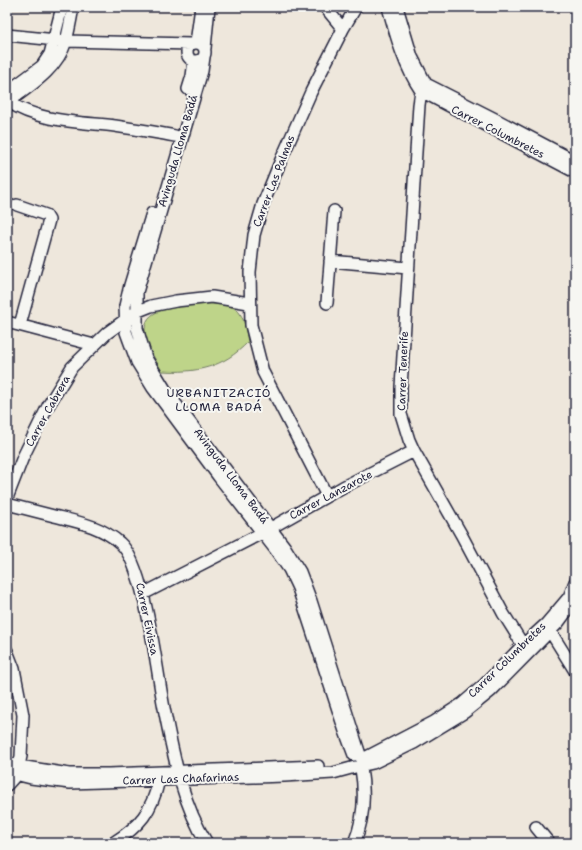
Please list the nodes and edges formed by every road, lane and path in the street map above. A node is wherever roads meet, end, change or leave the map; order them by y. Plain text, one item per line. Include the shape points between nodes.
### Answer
1 (62, 7) edge
2 (73, 7) edge
3 (201, 7) edge
4 (209, 7) edge
5 (324, 7) edge
6 (356, 7) edge
7 (388, 7) edge
8 (397, 7) edge
9 (343, 29) junction
10 (7, 35) edge
11 (53, 40) junction
12 (66, 41) junction
13 (196, 51) junction
14 (424, 88) junction
15 (8, 99) edge
16 (176, 136) junction
17 (575, 162) edge
18 (575, 172) edge
19 (17, 205) dead end
20 (334, 211) dead end
21 (330, 261) junction
22 (408, 268) junction
23 (249, 303) junction
24 (327, 303) dead end
25 (136, 312) junction
26 (125, 321) junction
27 (7, 322) edge
28 (20, 326) junction
29 (94, 345) junction
30 (414, 451) junction
31 (326, 496) junction
32 (7, 498) edge
33 (7, 504) edge
34 (266, 530) junction
35 (575, 582) edge
36 (143, 594) junction
37 (575, 600) edge
38 (548, 627) junction
39 (523, 645) junction
40 (7, 651) edge
41 (523, 658) junction
42 (575, 671) edge
43 (7, 763) edge
44 (359, 763) junction
45 (14, 771) edge
46 (179, 775) junction
47 (159, 780) junction
48 (7, 785) edge
49 (536, 828) dead end
50 (113, 843) edge
51 (207, 843) edge
52 (354, 843) edge
53 (549, 843) edge

1 - 11 street
2 - 12 street
3 - 13 street, Avinguda Lloma Badá
4 - 13 street, Avinguda Lloma Badá
5 - 9 street
6 - 9 street, Carrer Las Palmas
7 - 14 street via 412,78
8 - 14 street
9 - 23 street, Carrer Las Palmas via 295,125 263,204 254,236
10 - 11 street
11 - 12 street
11 - 15 street via 50,54 42,66
12 - 13 street via 164,44 175,42
12 - 15 street via 46,75
13 - 16 street, Avinguda Lloma Badá
13 - 25 street, Avinguda Lloma Badá via 202,71 137,292
14 - 17 street, Carrer Columbretes via 493,118
14 - 18 street, Carrer Columbretes via 434,99
14 - 22 street, Carrer Tenerife
15 - 16 street via 19,109 58,120
16 - 26 street, Avinguda Lloma Badá via 130,285 125,306
19 - 28 street via 46,214 49,220
20 - 21 street
21 - 22 street
21 - 24 street
22 - 30 street, Carrer Tenerife via 400,387 401,414
23 - 25 street, Carrer Cabrera via 212,297 176,301
23 - 31 street, Carrer Las Palmas via 251,325 263,372
25 - 26 street, Carrer Cabrera
25 - 34 street, Avinguda Lloma Badá via 137,328 146,358 166,391
26 - 29 street, Carrer Cabrera
26 - 34 street, Avinguda Lloma Badá via 126,332 138,362 153,388
27 - 28 street
28 - 29 street
29 - 32 street, Carrer Cabrera via 72,367 48,406 23,457
30 - 31 street, Carrer Lanzarote
30 - 39 street, Carrer Tenerife
31 - 34 street, Carrer Lanzarote
33 - 36 street, Carrer Eivissa via 104,530 122,544 131,558
34 - 36 street, Carrer Lanzarote
34 - 44 street, Avinguda Lloma Badá via 284,546 300,572
35 - 38 street, Carrer Columbretes
36 - 46 street, Carrer Eivissa
37 - 38 street, Carrer Columbretes via 558,622
38 - 39 street, Carrer Columbretes
38 - 41 street, Carrer Columbretes
38 - 42 street
39 - 41 street
39 - 44 street, Carrer Columbretes via 462,704
40 - 45 street via 14,670 23,714 21,756
41 - 44 street, Carrer Columbretes via 465,712 414,743 373,763
43 - 45 street, Carrer Las Chafarinas
44 - 46 street, Carrer Las Chafarinas via 333,773
44 - 52 street, Avinguda Lloma Badá via 363,784 362,810
45 - 46 street, Carrer Las Chafarinas
45 - 47 street, Carrer Las Chafarinas via 31,778 70,783
45 - 48 street
46 - 47 street, Carrer Las Chafarinas
46 - 51 street, Carrer Eivissa via 198,829
47 - 50 street via 155,796 144,818 129,833
49 - 53 street

